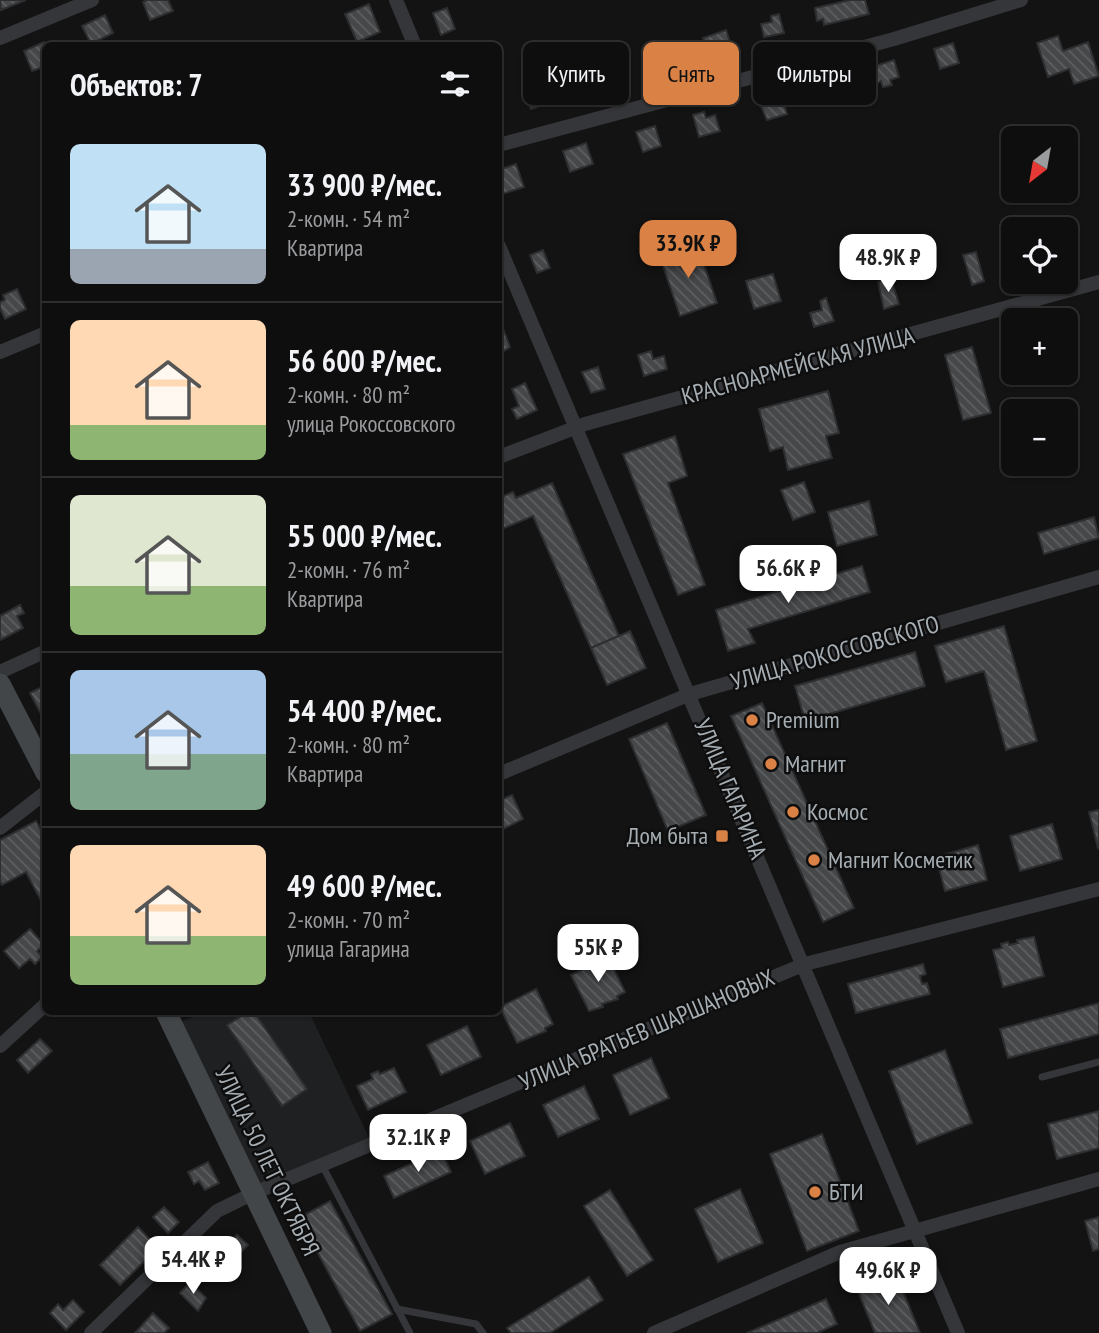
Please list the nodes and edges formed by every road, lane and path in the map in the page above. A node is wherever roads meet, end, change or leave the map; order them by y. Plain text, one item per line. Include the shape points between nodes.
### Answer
1 (92, 0) edge
2 (396, 0) edge
3 (1021, 0) edge
4 (0, 38) edge
5 (413, 42) edge
6 (502, 144) edge
7 (502, 253) edge
8 (1099, 282) edge
9 (42, 335) edge
10 (0, 352) edge
11 (574, 428) junction
12 (502, 456) edge
13 (1099, 577) edge
14 (42, 653) edge
15 (0, 672) edge
16 (0, 684) edge
17 (690, 694) junction
18 (42, 765) edge
19 (502, 773) edge
20 (42, 795) edge
21 (0, 828) edge
22 (1099, 889) edge
23 (805, 964) junction
24 (42, 1008) edge
25 (167, 1015) edge
26 (0, 1046) edge
27 (1099, 1062) edge
28 (1042, 1077) dead end
29 (322, 1165) junction
30 (1099, 1179) edge
31 (254, 1193) junction
32 (916, 1230) junction
33 (397, 1308) junction
34 (91, 1333) edge
35 (321, 1333) edge
36 (410, 1333) edge
37 (483, 1333) edge
38 (654, 1333) edge
39 (958, 1333) edge

1 - 4 street
2 - 5 street
3 - 6 street
7 - 11 street, УЛИЦА ГАГАРИНА
8 - 11 street, КРАСНОАРМЕЙСКАЯ УЛИЦА
9 - 10 street
11 - 12 street, КРАСНОАРМЕЙСКАЯ УЛИЦА
11 - 17 street, УЛИЦА ГАГАРИНА
13 - 17 street, УЛИЦА РОКОССОВСКОГО
14 - 15 street
16 - 18 street
17 - 19 street, УЛИЦА РОКОССОВСКОГО
17 - 23 street, УЛИЦА ГАГАРИНА
20 - 21 street
22 - 23 street, УЛИЦА БРАТЬЕВ ШАРШАНОВЫХ
23 - 29 street, УЛИЦА БРАТЬЕВ ШАРШАНОВЫХ
23 - 32 street, УЛИЦА ГАГАРИНА
24 - 26 street
25 - 31 street, УЛИЦА 50 ЛЕТ ОКТЯБРЯ
27 - 28 lane
29 - 31 street, УЛИЦА БРАТЬЕВ ШАРШАНОВЫХ
29 - 33 lane
30 - 32 street
31 - 34 street, УЛИЦА БРАТЬЕВ ШАРШАНОВЫХ via 217,1211
31 - 35 street, УЛИЦА 50 ЛЕТ ОКТЯБРЯ
32 - 38 street via 840,1252
32 - 39 street, УЛИЦА ГАГАРИНА
33 - 36 lane
33 - 37 lane via 476,1324

